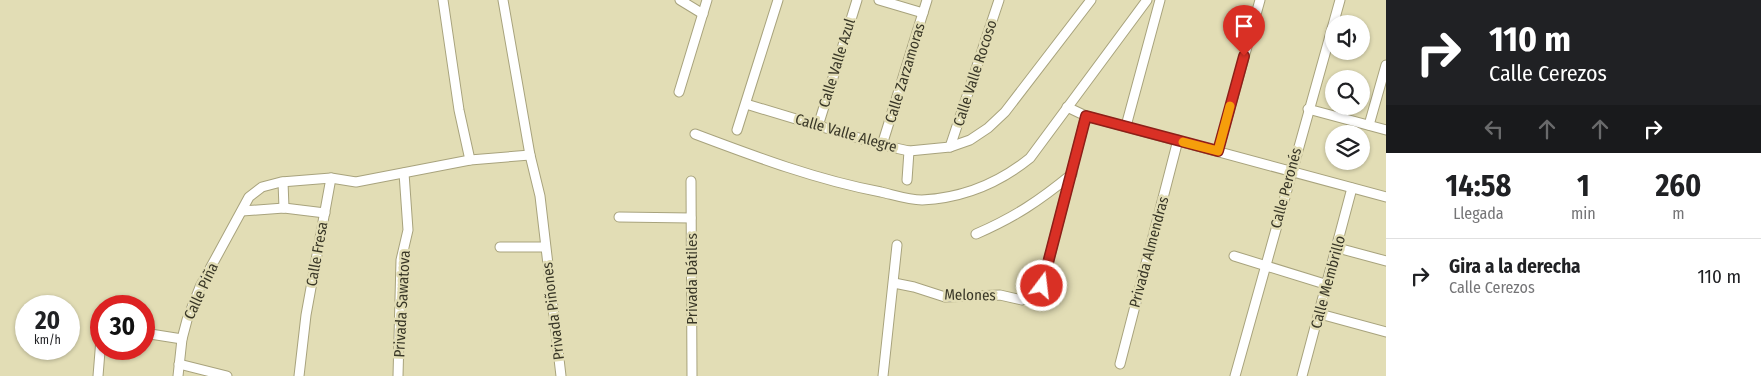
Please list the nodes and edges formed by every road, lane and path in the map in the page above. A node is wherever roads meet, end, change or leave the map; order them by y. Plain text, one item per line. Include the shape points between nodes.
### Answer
1 (443, 0) edge
2 (503, 0) edge
3 (680, 0) edge
4 (708, 0) edge
5 (778, 0) edge
6 (856, 0) edge
7 (880, 0) edge
8 (927, 0) edge
9 (999, 0) edge
10 (1091, 0) edge
11 (1147, 0) edge
12 (1160, 0) edge
13 (1260, 0) edge
14 (1340, 0) edge
15 (923, 13) junction
16 (703, 14) junction
17 (1386, 65) edge
18 (679, 92) dead end
19 (746, 104) junction
20 (1067, 107) junction
21 (1308, 109) junction
22 (1086, 116) junction
23 (1369, 125) joint
24 (1370, 125) edge
25 (818, 126) junction
26 (1126, 126) junction
27 (738, 130) dead end
28 (1386, 130) edge
29 (695, 134) dead end
30 (1178, 140) junction
31 (882, 146) junction
32 (950, 147) junction
33 (909, 151) junction
34 (1218, 151) junction
35 (530, 155) junction
36 (470, 160) junction
37 (1290, 171) junction
38 (404, 173) junction
39 (1072, 174) junction
40 (332, 178) junction
41 (906, 180) dead end
42 (691, 181) dead end
43 (283, 182) junction
44 (1352, 188) junction
45 (1386, 198) edge
46 (284, 208) junction
47 (242, 211) junction
48 (325, 213) junction
49 (619, 217) dead end
50 (691, 218) junction
51 (976, 234) dead end
52 (898, 245) dead end
53 (500, 247) dead end
54 (545, 247) junction
55 (1338, 248) junction
56 (1234, 256) dead end
57 (1386, 261) edge
58 (1265, 266) junction
59 (894, 283) junction
60 (1328, 285) junction
61 (1320, 314) junction
62 (1386, 332) edge
63 (155, 335) edge
64 (182, 339) junction
65 (99, 360) edge
66 (179, 364) junction
67 (1120, 364) dead end
68 (1303, 374) edge
69 (98, 376) edge
70 (178, 376) edge
71 (227, 376) edge
72 (299, 376) edge
73 (398, 376) edge
74 (561, 376) edge
75 (692, 376) edge
76 (884, 376) edge
77 (1235, 376) edge
78 (1313, 376) edge

1 - 36 street via 459,110
2 - 35 street, Privada Piñones
3 - 16 street
4 - 16 street
5 - 19 street
6 - 25 street, Calle Valle Azul
7 - 15 street
8 - 15 street, Calle Zarzamoras
9 - 32 street, Calle Valle Rocoso
10 - 32 street, Calle Valle Alegre via 1005,112 970,140
11 - 20 street
12 - 26 street
13 - 34 street
14 - 21 street, Calle Peronés
15 - 31 street, Calle Zarzamoras
16 - 18 street
17 - 23 street
19 - 25 street, Calle Valle Alegre
19 - 27 street
20 - 22 street
20 - 29 street via 1030,158 1006,177 966,192 920,200 841,184
21 - 23 street
21 - 37 street, Calle Peronés
22 - 26 street
22 - 39 street
24 - 28 street
25 - 31 street, Calle Valle Alegre
26 - 30 street
30 - 34 street
30 - 67 street, Privada Almendras
31 - 33 street, Calle Valle Alegre
32 - 33 street, Calle Valle Alegre
33 - 41 street
34 - 37 street
35 - 36 street, Calle Piña
35 - 54 street, Privada Piñones via 540,196
36 - 38 street, Calle Piña
37 - 44 street
37 - 58 street, Calle Peronés
38 - 40 street, Calle Piña via 356,182
38 - 73 street, Privada Sawatova via 408,230 401,260
39 - 51 street via 1037,203
39 - 59 street, Melones via 1042,286 1036,296 1022,300 1000,295 945,297
40 - 43 street, Calle Piña
40 - 48 street
42 - 50 street, Privada Dátiles
43 - 46 street
43 - 47 street, Calle Piña via 255,192
44 - 45 street
44 - 55 street, Calle Membrillo
46 - 47 street, Calle Fresa
46 - 48 street, Calle Fresa
47 - 64 street, Calle Piña via 200,287
48 - 72 street, Calle Fresa via 306,314
49 - 50 street
50 - 75 street, Privada Dátiles
52 - 59 street
53 - 54 street, Privada Piñones
54 - 74 street, Privada Piñones
55 - 57 street
55 - 60 street, Calle Membrillo
56 - 58 street
58 - 60 street
58 - 77 street, Calle Peronés
59 - 76 street
60 - 61 street, Calle Membrillo
61 - 62 street
61 - 68 street, Calle Membrillo
63 - 64 street
64 - 66 street, Calle Piña
65 - 69 street
66 - 70 street, Calle Piña
66 - 71 street
68 - 78 street

